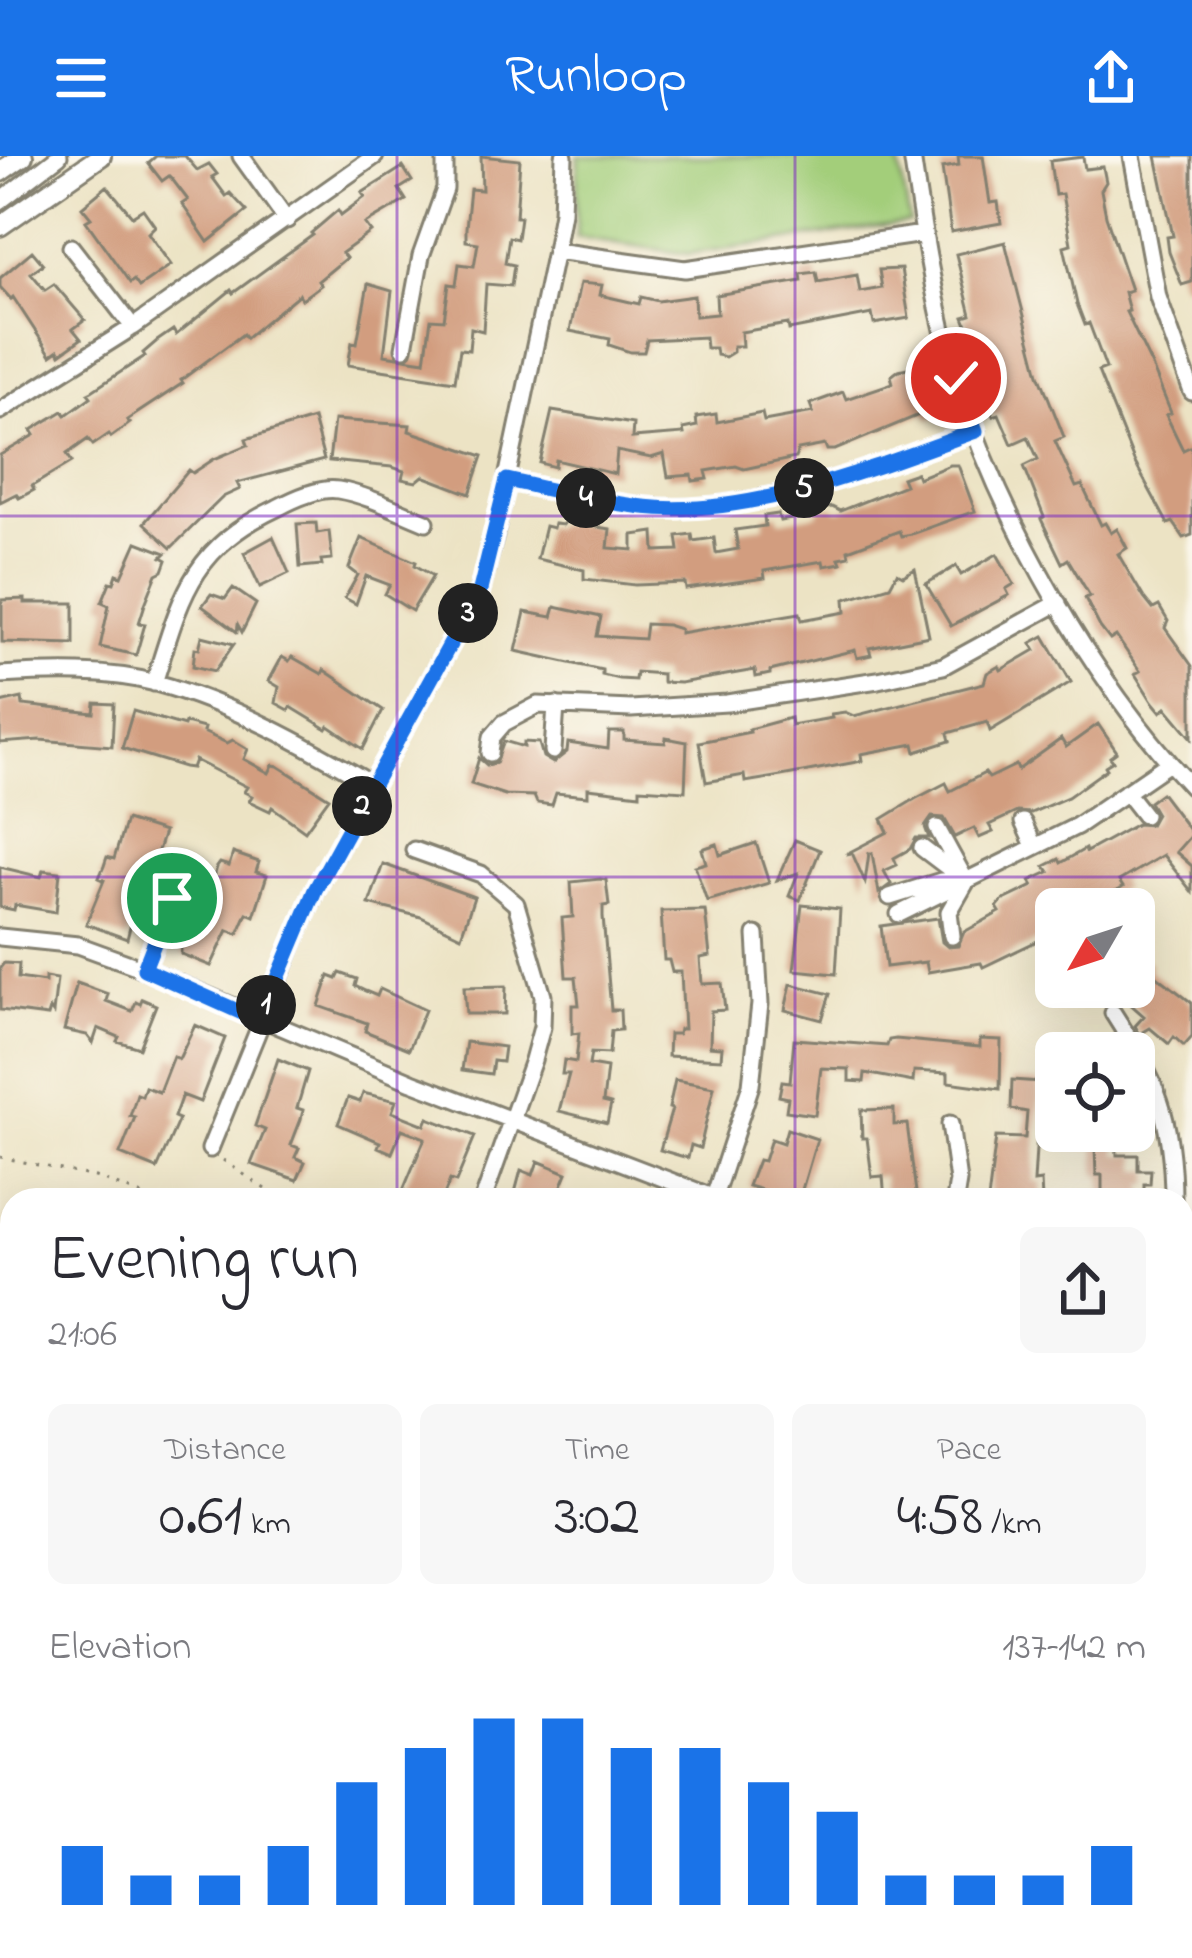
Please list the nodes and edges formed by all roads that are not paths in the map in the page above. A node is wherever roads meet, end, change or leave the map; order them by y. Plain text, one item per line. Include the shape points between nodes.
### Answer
1 (22, 156) edge
2 (59, 156) edge
3 (101, 156) edge
4 (241, 156) edge
5 (375, 156) edge
6 (445, 156) edge
7 (564, 156) edge
8 (912, 156) edge
9 (1132, 156) edge
10 (40, 161) edge
11 (0, 172) edge
12 (56, 184) junction
13 (0, 201) edge
14 (287, 220) junction
15 (0, 226) edge
16 (923, 234) junction
17 (71, 247) dead end
18 (555, 251) junction
19 (133, 327) junction
20 (404, 348) dead end
21 (1192, 392) edge
22 (0, 411) edge
23 (976, 431) junction
24 (507, 480) junction
25 (426, 522) dead end
26 (1058, 604) junction
27 (0, 675) edge
28 (154, 682) junction
29 (556, 705) junction
30 (553, 751) dead end
31 (490, 753) dead end
32 (1169, 763) junction
33 (373, 785) junction
34 (1192, 787) edge
35 (1126, 792) junction
36 (1144, 815) dead end
37 (1023, 822) dead end
38 (937, 829) dead end
39 (1034, 846) junction
40 (922, 848) dead end
41 (414, 850) dead end
42 (181, 876) dead end
43 (967, 881) junction
44 (890, 897) dead end
45 (899, 914) dead end
46 (756, 935) dead end
47 (952, 936) dead end
48 (0, 937) edge
49 (144, 969) junction
50 (1113, 1013) dead end
51 (260, 1021) junction
52 (514, 1121) junction
53 (950, 1124) dead end
54 (210, 1149) road end
55 (488, 1188) edge
56 (688, 1188) edge
57 (719, 1188) edge
58 (957, 1188) edge
59 (1172, 1188) edge

1 - 11 main road
2 - 10 street
3 - 12 main road
4 - 14 street
5 - 14 street
6 - 20 street via 446,190 421,256
7 - 18 street
8 - 16 street
9 - 21 street via 1158,297
10 - 12 street
10 - 13 street
12 - 15 main road
14 - 19 street
16 - 18 street via 685,269
16 - 23 street
17 - 19 street
18 - 24 street
19 - 22 street
23 - 24 street via 807,488 698,507 646,508
23 - 26 street
24 - 33 street via 480,590
25 - 28 street via 333,489 254,519 198,567
26 - 29 street via 943,666 878,680 717,704
26 - 32 street
27 - 28 street
28 - 33 street
29 - 30 street
29 - 31 street via 504,723
32 - 34 street
32 - 35 street
33 - 51 street via 315,890
35 - 36 street
35 - 39 street
37 - 39 street
38 - 43 street
39 - 43 street
40 - 43 street
41 - 52 street via 482,874 516,904 543,996 542,1027
42 - 49 street
43 - 44 street
43 - 45 street
43 - 47 street via 950,912
46 - 57 street via 760,1004 751,1084
48 - 49 street via 78,945
49 - 51 street
50 - 59 street via 1158,1093 1173,1149
51 - 52 street
51 - 54 street
52 - 55 street
52 - 56 street
53 - 58 street

